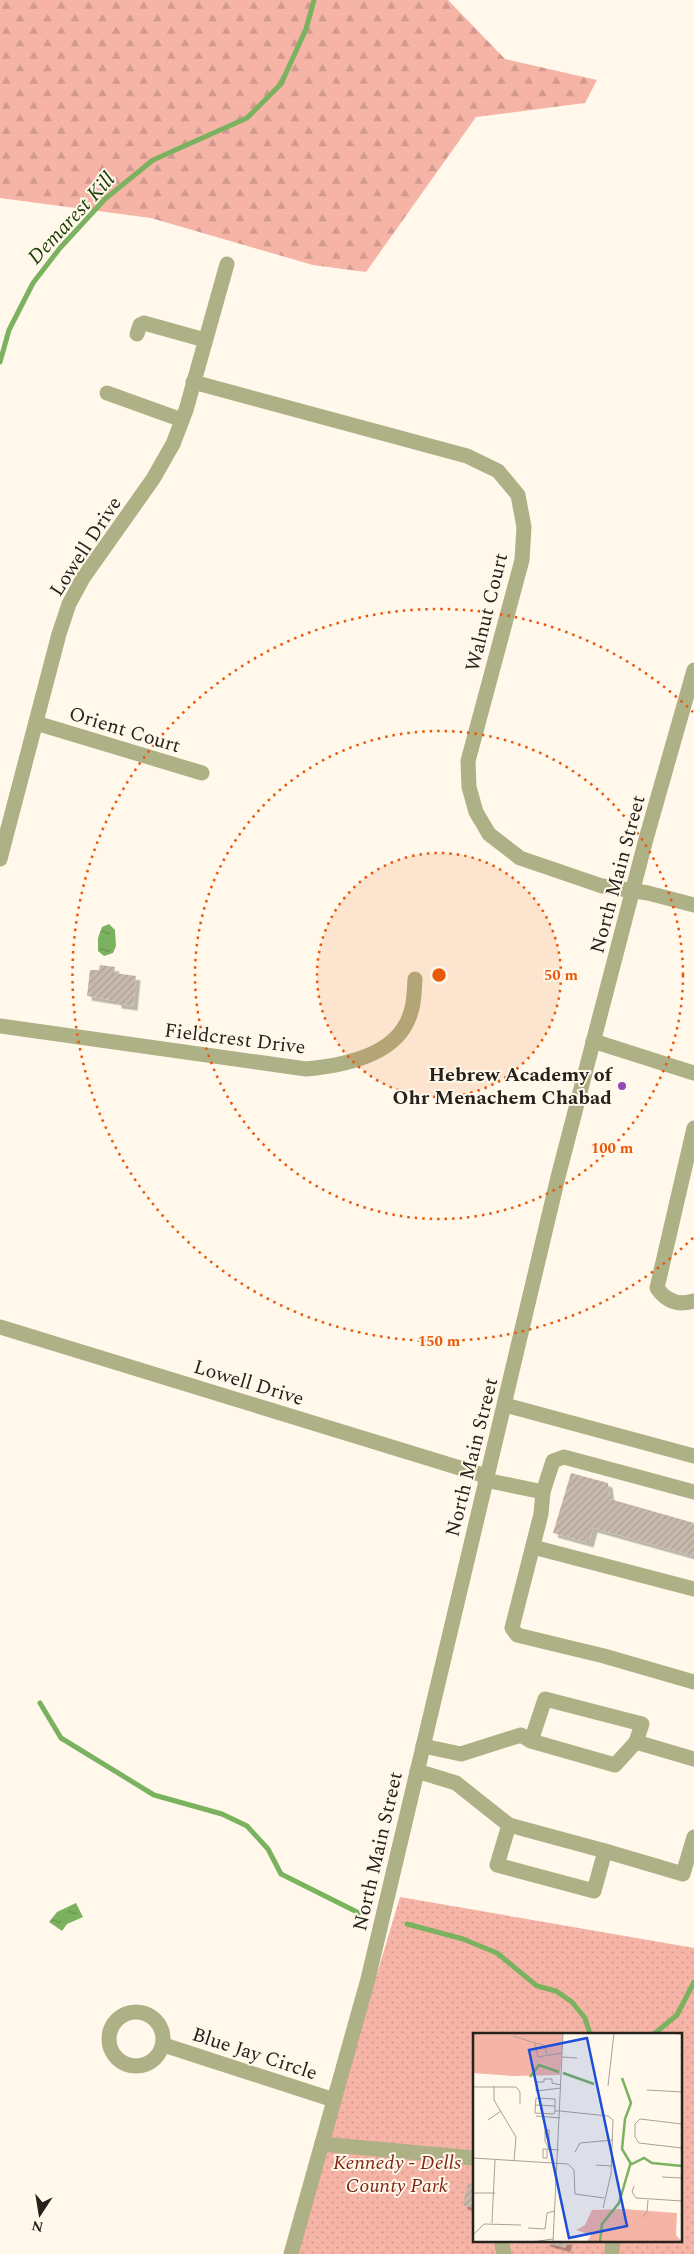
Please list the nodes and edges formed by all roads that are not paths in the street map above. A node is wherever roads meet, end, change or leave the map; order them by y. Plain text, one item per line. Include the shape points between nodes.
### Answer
1 (227, 264) dead end
2 (137, 334) dead end
3 (205, 340) junction
4 (193, 382) junction
5 (107, 393) dead end
6 (182, 420) junction
7 (694, 670) edge
8 (36, 723) junction
9 (202, 773) dead end
10 (0, 859) edge
11 (632, 891) junction
12 (694, 905) edge
13 (416, 979) dead end
14 (0, 1026) edge
15 (593, 1041) junction
16 (694, 1073) edge
17 (693, 1136) edge
18 (694, 1301) edge
19 (0, 1327) edge
20 (505, 1405) junction
21 (694, 1456) edge
22 (486, 1478) junction
23 (543, 1492) junction
24 (694, 1492) edge
25 (533, 1547) junction
26 (694, 1589) edge
27 (694, 1682) edge
28 (531, 1741) junction
29 (636, 1742) junction
30 (423, 1746) junction
31 (694, 1759) edge
32 (417, 1771) junction
33 (509, 1825) junction
34 (694, 1837) edge
35 (605, 1851) junction
36 (164, 2045) dead end
37 (334, 2100) junction
38 (322, 2144) junction
39 (473, 2158) edge
40 (291, 2254) edge

1 - 3 street, Lowell Drive
2 - 3 street via 144,323
3 - 4 street, Lowell Drive
4 - 6 street, Lowell Drive
4 - 11 street, Walnut Court via 467,456 498,471 518,495 524,527 522,560 471,749 468,774 471,800 489,834 520,858 602,886
5 - 6 street
6 - 8 street, Lowell Drive via 173,444 153,479 83,578 69,604
7 - 11 street, North Main Street
8 - 9 street, Orient Court
8 - 10 street, Lowell Drive
11 - 12 street, Walnut Court
11 - 15 street, North Main Street
13 - 14 street, Fieldcrest Drive via 414,1004 406,1025 393,1040 366,1056 336,1066 306,1068
15 - 16 street
15 - 20 street, North Main Street
17 - 18 street via 657,1288 664,1298 679,1304
19 - 22 street, Lowell Drive
20 - 21 street
20 - 22 street, North Main Street
22 - 23 street, Lowell Drive
22 - 30 street, North Main Street
23 - 24 street via 553,1461 564,1458
23 - 25 street
25 - 26 street
25 - 27 street via 512,1628 517,1635
28 - 29 street via 616,1765
28 - 29 street via 545,1699 642,1724
28 - 30 street via 521,1735 462,1754
29 - 31 street
30 - 32 street, North Main Street
32 - 33 street via 456,1783
32 - 37 street, North Main Street via 368,1979
33 - 35 street
33 - 35 street via 497,1865 585,1889 594,1891
34 - 35 street via 683,1874
36 - 37 street, Blue Jay Circle
37 - 38 street, North Main Street
38 - 39 street
38 - 40 street, North Main Street

